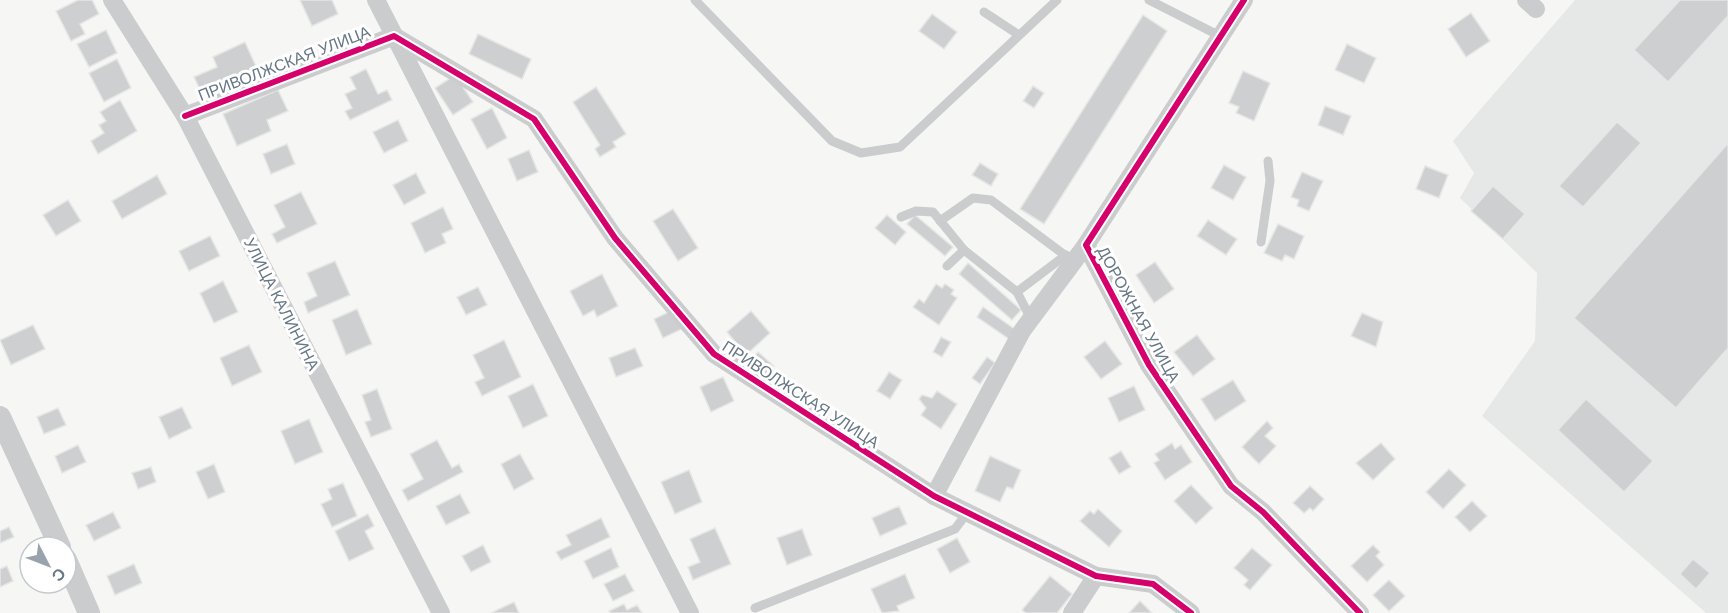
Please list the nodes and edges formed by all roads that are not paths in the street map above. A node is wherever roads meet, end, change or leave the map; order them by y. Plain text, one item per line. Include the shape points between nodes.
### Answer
1 (112, 0) edge
2 (376, 0) edge
3 (695, 0) edge
4 (1057, 0) edge
5 (1149, 0) edge
6 (1244, 0) edge
7 (984, 12) dead end
8 (1019, 35) junction
9 (393, 36) junction
10 (1220, 36) junction
11 (185, 116) junction
12 (1268, 161) dead end
13 (901, 217) dead end
14 (940, 221) junction
15 (1261, 242) dead end
16 (1086, 245) junction
17 (964, 250) junction
18 (1070, 258) junction
19 (947, 266) dead end
20 (1017, 292) junction
21 (1031, 319) junction
22 (0, 417) edge
23 (934, 496) junction
24 (967, 513) junction
25 (54, 535) edge
26 (1096, 576) junction
27 (78, 588) edge
28 (755, 608) dead end
29 (89, 613) edge
30 (441, 613) edge
31 (690, 613) edge
32 (1072, 613) edge
33 (1191, 613) edge
34 (1360, 613) edge

1 - 11 street, УЛИЦА КАЛИНИНА
2 - 9 street, ПРИВОЛЖСКАЯ УЛИЦА
3 - 8 lane via 832,141 861,153 900,147
4 - 8 lane
5 - 10 lane
6 - 10 street, ДОРОЖНАЯ УЛИЦА
7 - 8 lane
9 - 11 street, ПРИВОЛЖСКАЯ УЛИЦА
9 - 23 street, ПРИВОЛЖСКАЯ УЛИЦА via 534,119 615,238 714,354
9 - 31 street, ПРИВОЛЖСКАЯ УЛИЦА
10 - 16 street, ДОРОЖНАЯ УЛИЦА
11 - 30 street, УЛИЦА КАЛИНИНА
12 - 15 lane via 1270,181
13 - 14 lane via 916,211 933,213
14 - 17 lane
14 - 18 lane via 973,198 990,200
16 - 18 street
16 - 34 street, ДОРОЖНАЯ УЛИЦА via 1149,365 1230,486 1263,512
17 - 19 lane
17 - 20 lane
18 - 20 lane
18 - 21 street
20 - 21 lane
21 - 23 street
22 - 25 street
23 - 24 street, ПРИВОЛЖСКАЯ УЛИЦА
24 - 26 street, ПРИВОЛЖСКАЯ УЛИЦА
24 - 28 lane via 955,529
26 - 32 street
26 - 33 street, ПРИВОЛЖСКАЯ УЛИЦА via 1153,584
27 - 29 street

